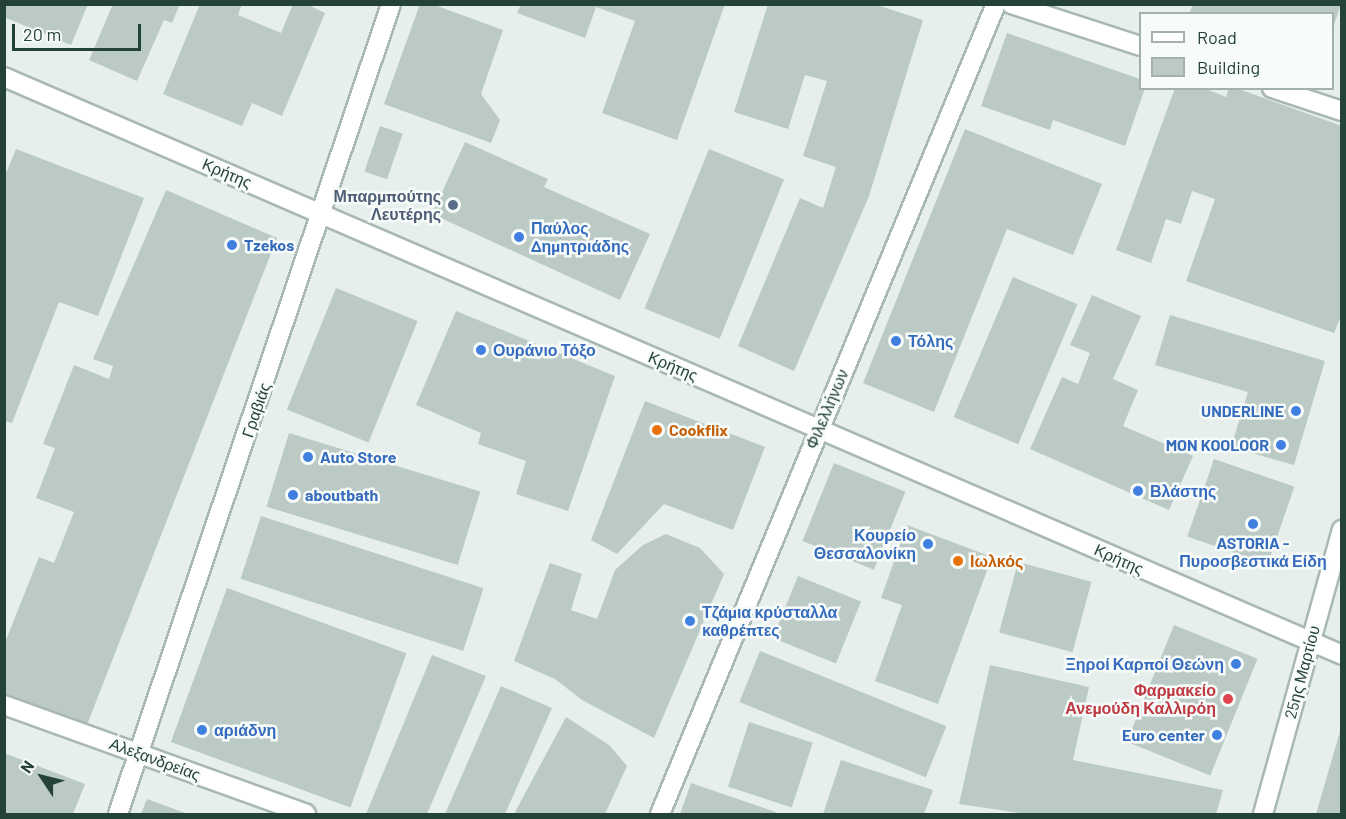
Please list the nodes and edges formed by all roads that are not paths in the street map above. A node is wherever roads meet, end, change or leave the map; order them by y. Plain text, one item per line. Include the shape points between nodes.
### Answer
1 (391, 4) edge
2 (996, 4) edge
3 (1011, 4) edge
4 (1139, 46) edge
5 (6, 82) edge
6 (1278, 90) edge
7 (1341, 111) edge
8 (323, 214) junction
9 (819, 429) junction
10 (1341, 530) edge
11 (1310, 643) junction
12 (1341, 655) edge
13 (4, 705) edge
14 (140, 754) junction
15 (118, 814) edge
16 (306, 814) edge
17 (660, 814) edge
18 (1263, 814) edge

1 - 8 street, Γραβιάς
2 - 9 street, Φιλελλήνων
3 - 4 street
5 - 8 street, Κρήτης
6 - 7 street
8 - 9 street, Κρήτης
8 - 14 street, Γραβιάς
9 - 11 street, Κρήτης
9 - 17 street, Φιλελλήνων
10 - 11 street, 25ης Μαρτίου
11 - 12 street, Κρήτης
11 - 18 street, 25ης Μαρτίου
13 - 14 street, Αλεξανδρείας
14 - 15 street, Γραβιάς
14 - 16 street, Αλεξανδρείας

